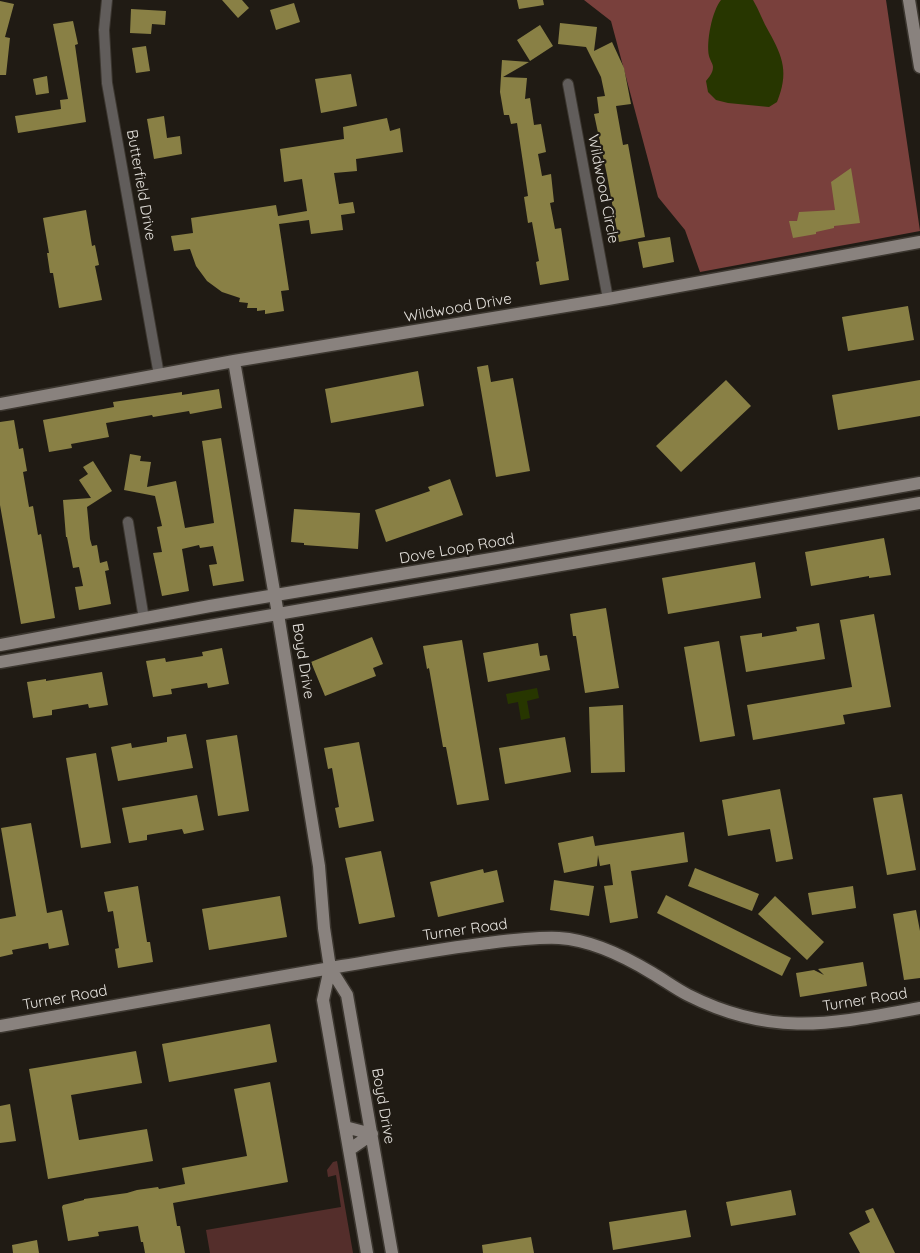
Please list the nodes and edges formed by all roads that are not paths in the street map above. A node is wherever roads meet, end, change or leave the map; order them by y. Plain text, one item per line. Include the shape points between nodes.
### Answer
1 (108, 0) edge
2 (910, 0) edge
3 (920, 67) edge
4 (568, 84) dead end
5 (920, 242) edge
6 (608, 299) junction
7 (234, 362) junction
8 (159, 374) junction
9 (0, 404) edge
10 (920, 483) edge
11 (920, 503) edge
12 (769, 510) junction
13 (128, 522) dead end
14 (771, 530) junction
15 (497, 558) junction
16 (499, 575) junction
17 (275, 596) junction
18 (278, 614) junction
19 (144, 619) junction
20 (0, 645) edge
21 (0, 659) edge
22 (330, 968) junction
23 (920, 1008) edge
24 (0, 1026) edge
25 (346, 1128) junction
26 (372, 1134) junction
27 (349, 1150) junction
28 (367, 1253) edge
29 (392, 1253) edge

1 - 8 street, Butterfield Drive via 104,30 107,83
2 - 3 street
4 - 6 street, Wildwood Circle
5 - 6 street, Wildwood Drive
6 - 7 street, Wildwood Drive
7 - 8 street, Wildwood Drive
7 - 17 street, Boyd Drive
8 - 9 street, Wildwood Drive
10 - 12 street, Dove Loop Road
11 - 14 street
12 - 14 street
12 - 15 street, Dove Loop Road
13 - 19 street
14 - 16 street
15 - 16 street
15 - 17 street, Dove Loop Road
16 - 18 street
17 - 18 street, Boyd Drive
17 - 19 street, Dove Loop Road
18 - 21 street
18 - 22 street, Boyd Drive via 316,846
19 - 20 street, Dove Loop Road
22 - 23 street, Turner Road via 444,948 562,938 588,942 634,963 688,995 752,1019 815,1024
22 - 24 street, Turner Road
22 - 25 street, Boyd Drive via 323,1000
22 - 26 street, Boyd Drive via 347,995
25 - 26 street
25 - 27 street, Boyd Drive
26 - 27 street
26 - 29 street, Boyd Drive
27 - 28 street, Boyd Drive

